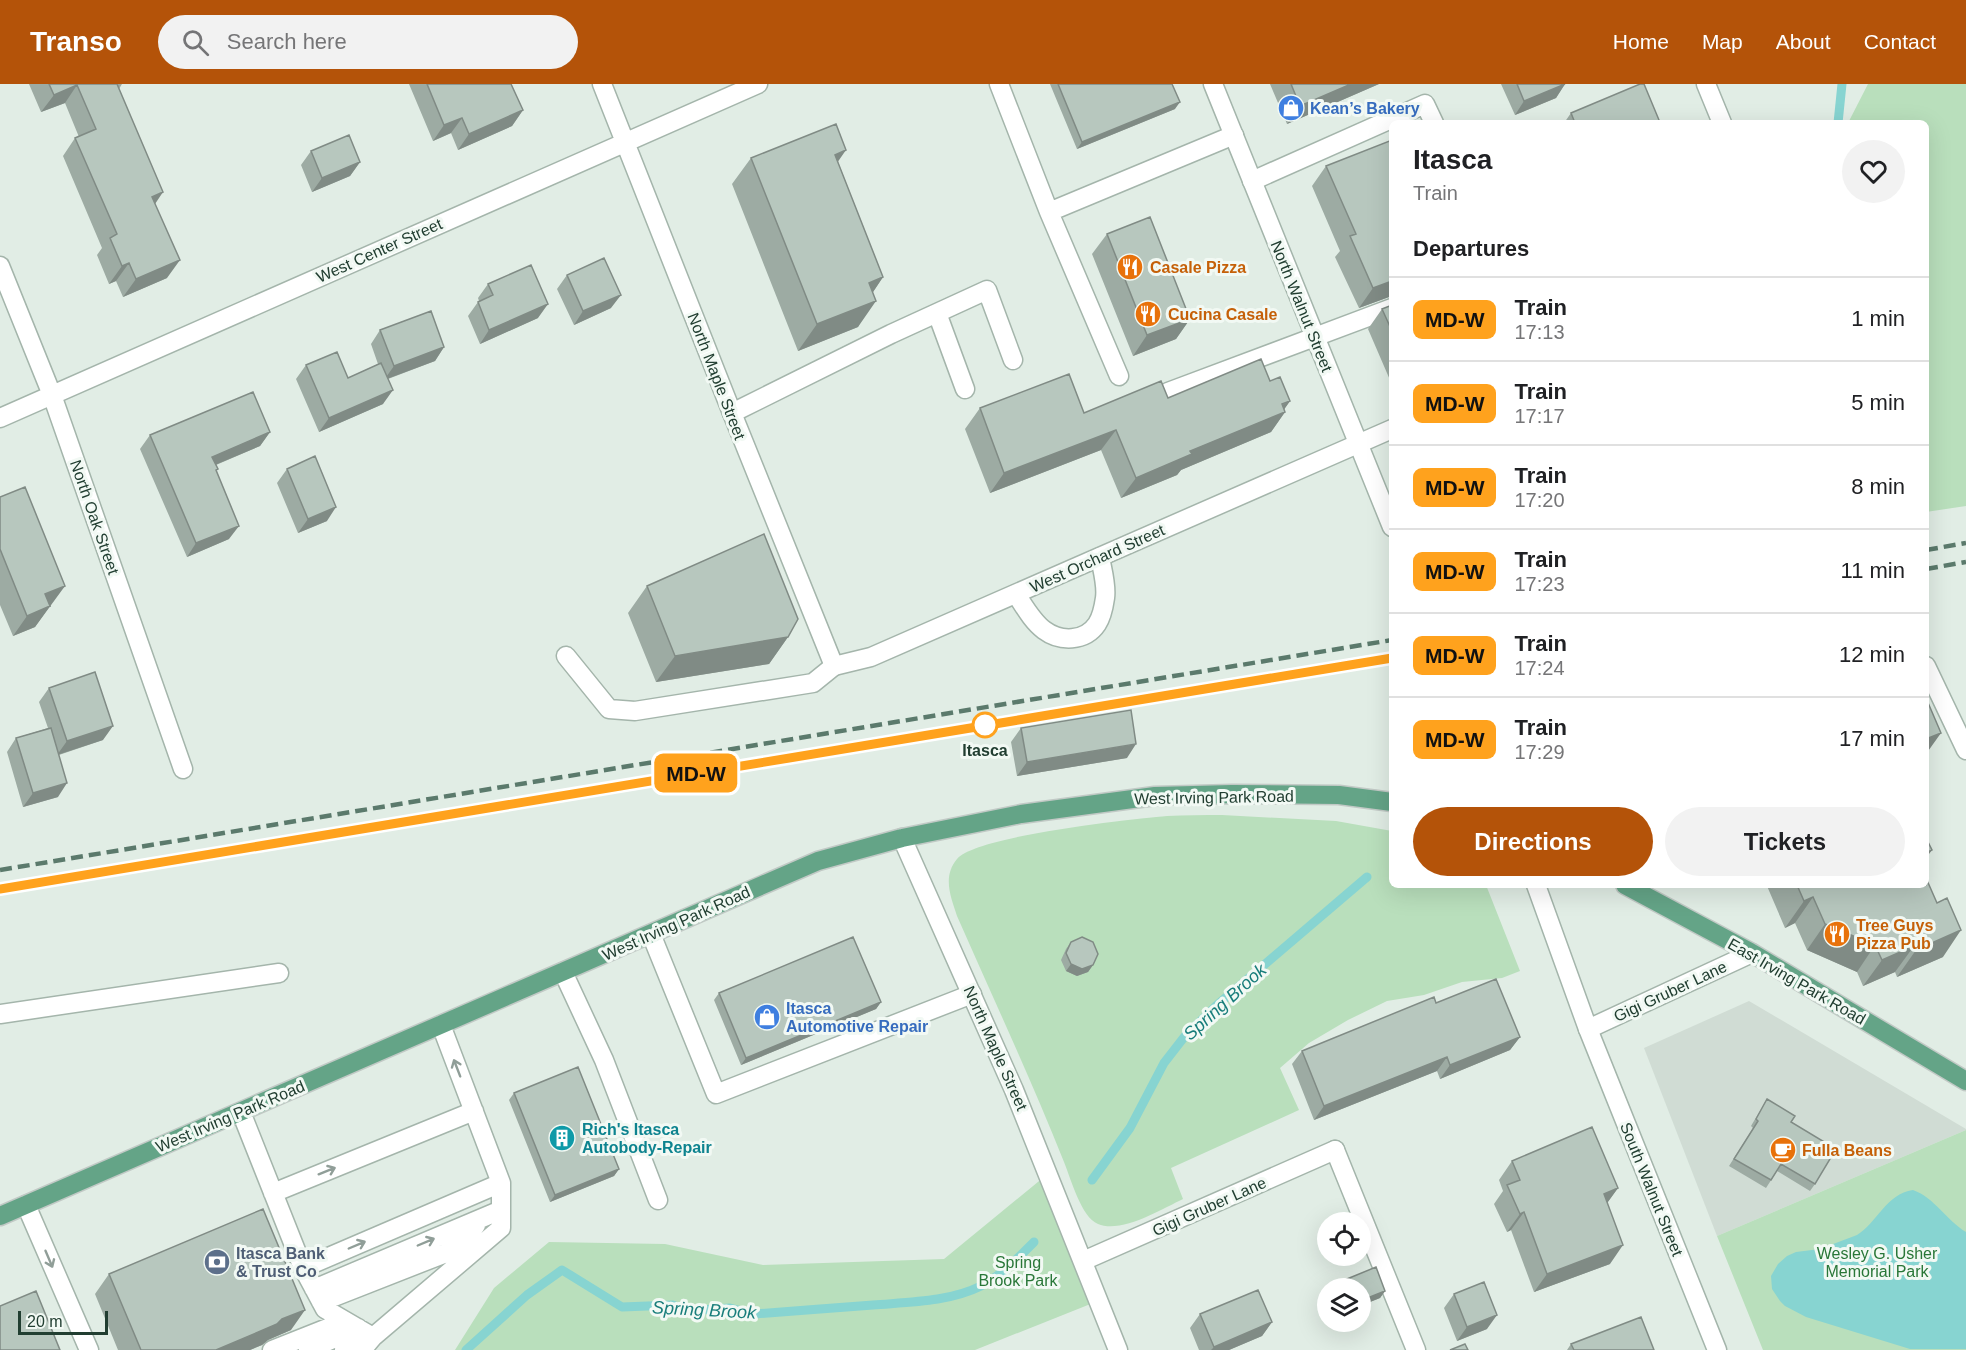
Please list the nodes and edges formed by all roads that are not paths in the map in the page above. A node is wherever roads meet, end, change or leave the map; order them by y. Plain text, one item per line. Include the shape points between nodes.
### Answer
1 (602, 84) edge
2 (758, 84) edge
3 (999, 84) edge
4 (1213, 84) edge
5 (1706, 84) edge
6 (1389, 120) edge
7 (1389, 120) edge
8 (1433, 120) edge
9 (1721, 120) edge
10 (1234, 135) junction
11 (626, 141) junction
12 (1252, 181) junction
13 (1049, 212) junction
14 (0, 266) edge
15 (1389, 309) edge
16 (937, 313) junction
17 (1315, 337) junction
18 (1013, 360) dead end
19 (1119, 376) dead end
20 (965, 389) dead end
21 (1168, 392) edge
22 (52, 395) junction
23 (732, 413) junction
24 (0, 418) edge
25 (1389, 430) edge
26 (1358, 444) junction
27 (1389, 520) edge
28 (1100, 556) junction
29 (1016, 594) junction
30 (566, 656) dead end
31 (834, 666) junction
32 (1929, 672) edge
33 (1966, 750) edge
34 (183, 769) dead end
35 (1389, 800) edge
36 (902, 838) junction
37 (1537, 888) edge
38 (1631, 888) edge
39 (651, 934) junction
40 (1752, 953) junction
41 (563, 972) junction
42 (279, 973) dead end
43 (972, 994) junction
44 (0, 1014) edge
45 (441, 1025) junction
46 (1588, 1029) junction
47 (1966, 1081) edge
48 (474, 1111) junction
49 (241, 1112) junction
50 (501, 1183) junction
51 (273, 1193) junction
52 (658, 1200) dead end
53 (26, 1205) junction
54 (501, 1210) junction
55 (0, 1216) edge
56 (1083, 1262) junction
57 (303, 1268) junction
58 (318, 1295) junction
59 (359, 1334) edge
60 (89, 1350) edge
61 (272, 1350) edge
62 (308, 1350) edge
63 (344, 1350) edge
64 (1118, 1350) edge
65 (1416, 1350) edge
66 (1717, 1350) edge

1 - 11 street, North Maple Street
2 - 11 street, West Center Street
3 - 13 street
4 - 10 street, North Walnut Street
5 - 9 street
6 - 12 street
7 - 8 street via 1425,104
10 - 12 street, North Walnut Street
10 - 13 street
11 - 22 street, West Center Street
11 - 23 street, North Maple Street
12 - 17 street, North Walnut Street
13 - 19 street
14 - 22 street, North Oak Street
15 - 17 street
16 - 18 street via 987,290
16 - 20 street
16 - 23 street
17 - 21 street
17 - 26 street, North Walnut Street
22 - 24 street, West Center Street
22 - 34 street, North Oak Street
23 - 31 street, North Maple Street
25 - 26 street, West Orchard Street
26 - 27 street, North Walnut Street
26 - 28 street, West Orchard Street
28 - 29 street, West Orchard Street
28 - 29 street via 1105,597 1097,624 1085,635 1058,639 1044,630
29 - 31 street, West Orchard Street via 871,657
30 - 31 street via 609,709 635,711 813,683
32 - 33 street
35 - 36 main road, West Irving Park Road via 1338,795 1155,796 1021,814
36 - 39 main road, West Irving Park Road via 818,861
36 - 43 street, North Maple Street
37 - 46 street
38 - 40 main road, East Irving Park Road
39 - 41 main road, West Irving Park Road
39 - 43 street via 716,1094
40 - 46 street, Gigi Gruber Lane
40 - 47 main road, East Irving Park Road
41 - 45 main road, West Irving Park Road
41 - 52 street via 604,1060
42 - 44 street
43 - 56 street, North Maple Street
48 -> 45 street
45 - 49 main road, West Irving Park Road
46 - 66 street, South Walnut Street
48 - 50 street
51 -> 48 street
49 - 51 street
49 - 53 main road, West Irving Park Road
50 - 54 street
57 -> 50 street
51 - 57 street
53 - 55 main road, West Irving Park Road
53 -> 60 street
58 -> 54 street via 446,1252 482,1218
54 - 59 street via 501,1228
56 - 64 street, North Maple Street
56 - 65 street, Gigi Gruber Lane via 1335,1150
57 - 58 street
58 - 59 street via 325,1309
59 - 61 street
59 - 62 street
59 - 63 street

